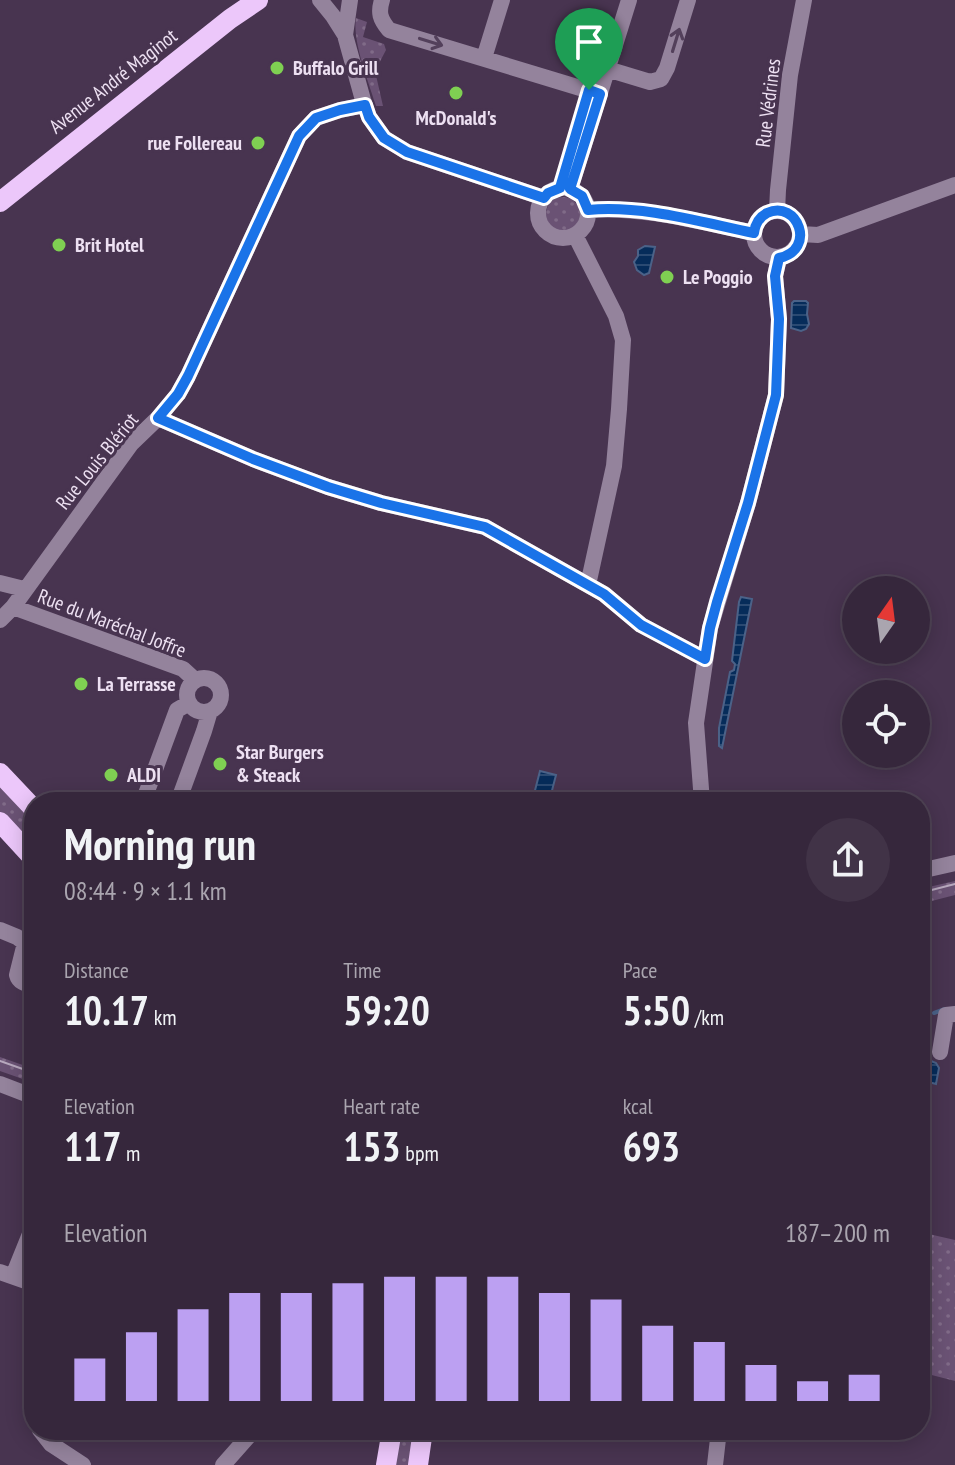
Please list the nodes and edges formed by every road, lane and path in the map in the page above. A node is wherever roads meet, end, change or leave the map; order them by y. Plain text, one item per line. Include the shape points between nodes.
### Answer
1 (237, 0) edge
2 (258, 0) edge
3 (320, 0) edge
4 (350, 0) edge
5 (382, 0) edge
6 (502, 0) edge
7 (617, 0) edge
8 (629, 0) edge
9 (688, 0) edge
10 (804, 0) edge
11 (345, 35) junction
12 (484, 58) junction
13 (607, 69) junction
14 (594, 92) junction
15 (365, 105) junction
16 (955, 185) edge
17 (0, 187) edge
18 (565, 188) junction
19 (544, 198) junction
20 (0, 202) edge
21 (588, 210) junction
22 (777, 211) junction
23 (754, 233) junction
24 (801, 234) junction
25 (575, 235) junction
26 (779, 258) junction
27 (158, 418) junction
28 (0, 583) edge
29 (588, 585) junction
30 (24, 589) junction
31 (13, 607) junction
32 (0, 620) edge
33 (705, 659) junction
34 (195, 680) junction
35 (189, 703) junction
36 (210, 711) junction
37 (0, 773) edge
38 (147, 792) edge
39 (182, 792) edge
40 (701, 792) edge
41 (24, 798) edge
42 (0, 822) edge
43 (24, 848) edge
44 (955, 863) edge
45 (930, 869) edge
46 (0, 930) edge
47 (24, 942) edge
48 (24, 947) edge
49 (24, 982) edge
50 (955, 1014) edge
51 (940, 1052) dead end
52 (0, 1084) edge
53 (24, 1093) edge
54 (24, 1242) edge
55 (6, 1274) edge
56 (48, 1440) edge
57 (245, 1440) edge
58 (390, 1440) edge
59 (422, 1440) edge
60 (718, 1440) edge
61 (83, 1465) edge
62 (223, 1465) edge
63 (386, 1465) edge
64 (418, 1465) edge
65 (715, 1465) edge

1 - 17 main road, Avenue André Maginot
2 - 20 main road, Avenue André Maginot
3 - 11 street
4 - 11 street
5 -> 12 street via 378,10 389,30
6 - 12 street
7 - 14 street
8 - 13 street
13 -> 9 street via 650,82 661,79
10 - 22 street, Rue Védrines via 790,75
11 - 15 street
12 - 14 street
13 - 14 street
14 - 18 street
15 - 19 street via 384,138 407,152
15 - 27 street via 316,118 299,136 188,376
16 - 24 street via 818,235
18 - 19 street
18 - 21 street via 582,196
19 - 25 street via 538,212 542,227 558,237
21 - 23 street via 638,211
21 - 25 street via 584,228
22 - 23 street via 758,220
22 - 24 street via 796,220
23 - 26 street via 758,248
24 - 26 street via 797,248
25 - 29 street via 623,340 614,466
26 - 33 street via 776,395
27 - 29 street, Rue Louis Blériot via 328,487 485,527
27 - 30 street, Rue Louis Blériot via 131,444
28 - 30 street
29 - 33 street, Rue Louis Blériot via 641,625
30 - 31 street, Rue Louis Blériot
31 - 32 street, Rue Louis Blériot
31 - 34 street, Rue du Maréchal Joffre via 183,669
33 - 40 street via 696,723
34 - 35 street via 188,688
34 - 36 street via 212,679 220,688 219,704
35 - 36 street
35 - 38 street via 177,710
36 - 39 street
37 - 41 main road
42 - 43 main road
44 - 45 street
46 - 47 street
48 - 49 street via 17,975
50 - 51 street via 946,1015
52 - 53 street
54 - 55 street
56 - 61 street
57 - 62 street
58 - 63 main road
59 - 64 main road
60 - 65 street

